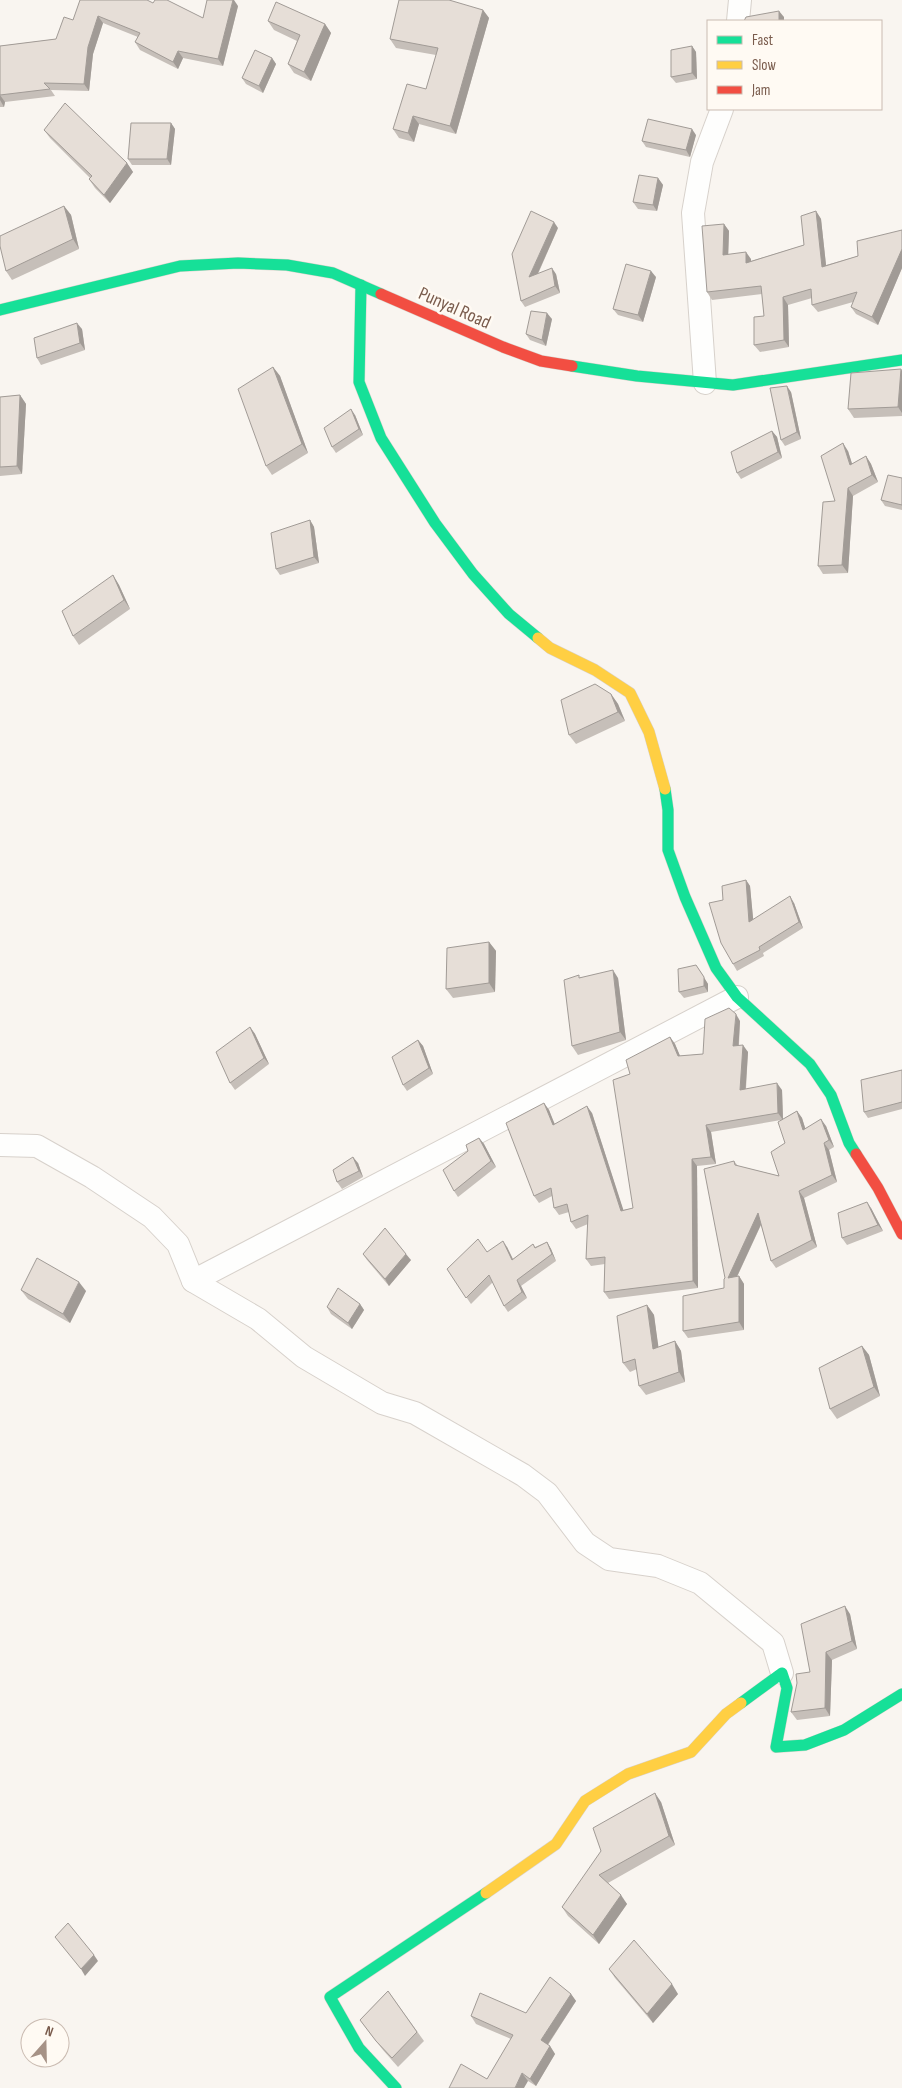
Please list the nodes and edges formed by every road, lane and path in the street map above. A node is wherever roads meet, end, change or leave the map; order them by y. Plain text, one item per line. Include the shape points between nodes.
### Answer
1 (740, 0) edge
2 (738, 20) edge
3 (722, 110) edge
4 (361, 285) junction
5 (0, 310) edge
6 (902, 360) edge
7 (705, 383) junction
8 (737, 996) junction
9 (0, 1145) edge
10 (902, 1234) edge
11 (193, 1281) junction
12 (782, 1673) junction
13 (902, 1694) edge
14 (396, 2088) edge

1 - 2 street
3 - 7 street via 702,162 693,213
4 - 5 street, Punyal Road via 333,273 287,265 180,266
4 - 7 street, Punyal Road via 541,361
4 - 8 street via 360,382 381,438 473,574 509,614 550,648 630,693 649,732 663,779 668,810 668,850 716,968
6 - 7 street, Punyal Road via 733,385
8 - 10 street via 810,1064 826,1087 849,1143
8 - 11 street
9 - 11 street via 37,1146 92,1177 152,1217 178,1244
11 - 12 street via 258,1319 304,1357 382,1403 415,1414 523,1475 547,1493 585,1543 609,1559 658,1566 700,1583 773,1643
12 - 13 street via 787,1688 776,1747 804,1744 844,1730
12 - 14 street via 726,1714 692,1752 628,1774 584,1801 556,1844 330,1997 359,2048

